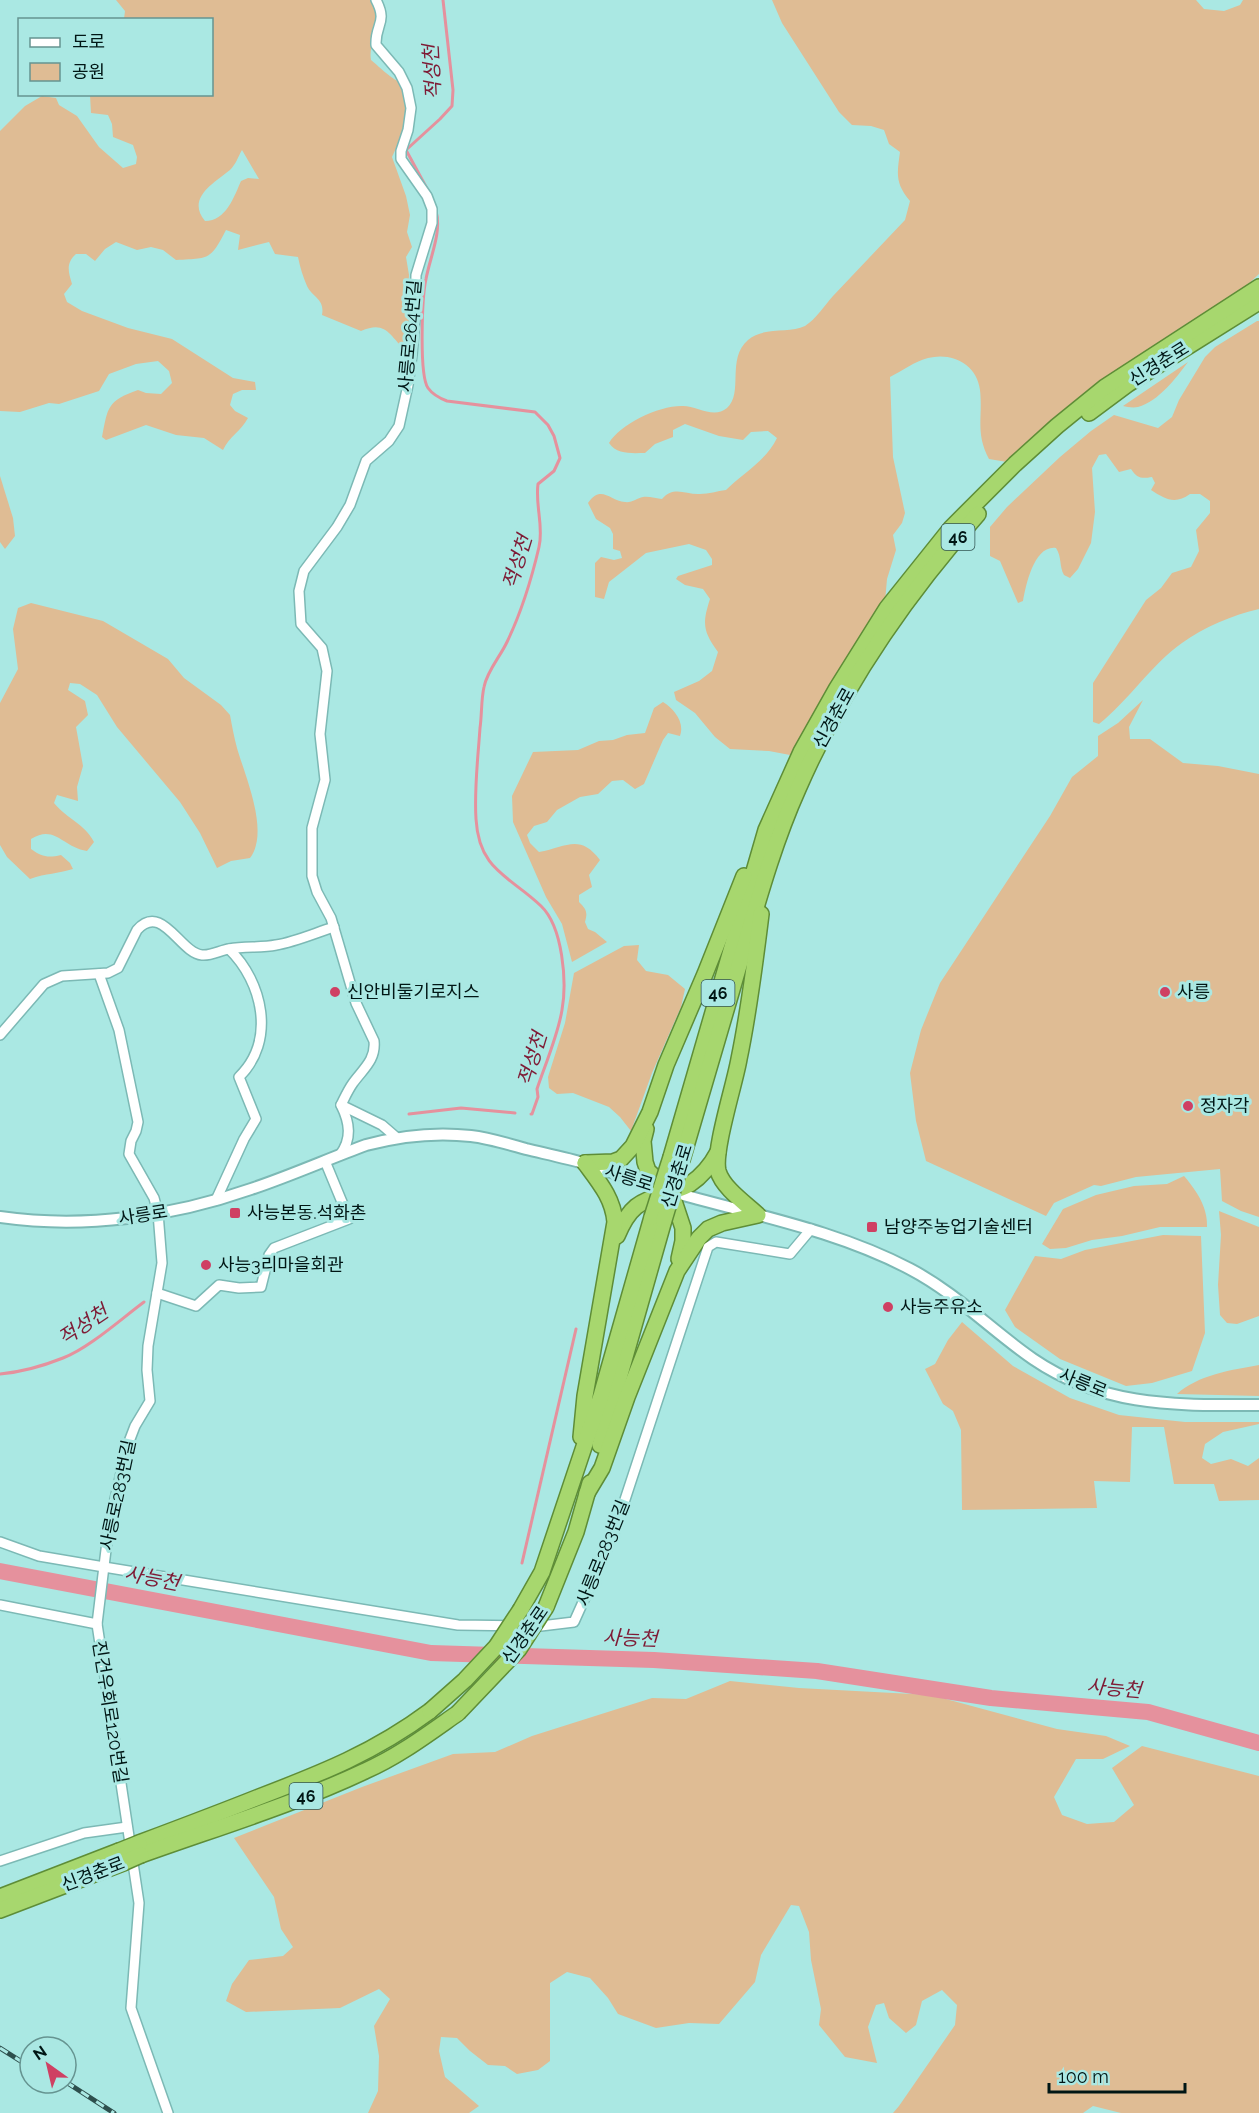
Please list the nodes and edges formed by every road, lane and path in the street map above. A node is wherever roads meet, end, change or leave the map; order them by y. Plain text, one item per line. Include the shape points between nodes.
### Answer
1 (376, 0) edge
2 (1259, 292) edge
3 (766, 830) junction
4 (767, 867) junction
5 (334, 927) junction
6 (229, 949) junction
7 (99, 974) junction
8 (0, 1035) edge
9 (341, 1105) junction
10 (650, 1112) junction
11 (397, 1138) junction
12 (718, 1152) junction
13 (340, 1155) junction
14 (676, 1159) junction
15 (325, 1161) junction
16 (585, 1163) junction
17 (671, 1192) junction
18 (216, 1200) junction
19 (158, 1213) junction
20 (758, 1215) junction
21 (0, 1217) edge
22 (658, 1219) junction
23 (811, 1229) junction
24 (612, 1247) junction
25 (677, 1271) junction
26 (157, 1293) junction
27 (1259, 1405) edge
28 (580, 1458) junction
29 (587, 1493) junction
30 (0, 1542) edge
31 (104, 1567) junction
32 (0, 1605) edge
33 (97, 1624) junction
34 (127, 1827) junction
35 (140, 1849) junction
36 (121, 1857) junction
37 (0, 1861) edge
38 (0, 1897) edge
39 (0, 1910) edge
40 (168, 2113) edge

1 - 5 street, 사릉로264번길 via 382,15 376,45 399,72 410,101 401,159 427,196 432,216 416,275 412,355 399,426 389,441 366,461 350,505 304,571 299,591 300,624 322,648 327,662 320,734 325,780 311,841 314,884
2 - 3 highway, 신경춘로 / 46 via 1105,387 1015,464 951,528 887,608 837,688 801,752
2 - 4 highway, 신경춘로 / 46 via 1072,426 1018,472 932,567 831,720
3 - 10 highway via 739,887
3 - 14 highway, 신경춘로 / 46
4 - 12 highway via 739,1060
4 - 14 highway, 신경춘로 / 46
5 - 6 street via 277,945
5 - 9 street, 사릉로264번길 via 351,989 375,1041 370,1062
6 - 7 street via 195,953 161,924 147,922 137,930 118,968
6 - 18 street via 249,974 262,1016 255,1054 239,1077 256,1119
7 - 8 street via 62,976 44,984
7 - 19 street, 사릉로283번길 via 119,1030 138,1122 129,1154 150,1188
9 - 11 street via 382,1125
9 - 13 street via 349,1131
10 - 16 highway via 633,1146 621,1159
10 - 17 highway via 643,1141 645,1162
11 - 13 street, 사릉로
11 - 16 street, 사릉로 via 471,1136
12 - 17 highway via 700,1177
12 - 20 highway via 718,1171 725,1184
13 - 15 street, 사릉로
14 - 22 highway, 신경춘로 / 46, bridge
15 - 18 street, 사릉로
15 - 26 street via 350,1219 274,1248 268,1255 261,1287 219,1285 196,1306
16 - 17 street, 사릉로
16 - 24 highway via 614,1209
17 - 20 street, 사릉로
17 - 24 highway via 635,1206
17 - 25 highway via 683,1228
18 - 19 street, 사릉로
19 - 21 street, 사릉로 via 70,1222
19 - 26 street, 사릉로283번길 via 162,1263
20 - 23 street, 사릉로
20 - 25 highway via 708,1229
22 - 28 highway, 신경춘로 / 46
22 - 29 highway, 신경춘로 / 46
23 - 27 street, 사릉로 via 867,1248 912,1270 966,1305 1033,1359 1078,1383 1134,1401
23 - 31 street, 사릉로283번길 via 790,1254 717,1242 708,1247 614,1533 574,1622 541,1626 458,1625
24 - 28 highway via 585,1396
25 - 29 highway via 602,1468
26 - 31 street, 사릉로283번길 via 147,1358 150,1401 126,1447
28 - 35 highway, 신경춘로 / 46, bridge via 542,1572 496,1647 465,1680 430,1711 369,1751
29 - 35 highway, 신경춘로 / 46, bridge via 573,1541 546,1607 519,1649 458,1713 411,1747 366,1771 304,1796
30 - 31 street, 사릉로283번길 via 39,1556
31 - 33 street
32 - 33 street, 진건우회로120번길
33 - 34 street, 진건우회로120번길
34 - 37 street via 84,1833
34 - 40 street, 진건우회로120번길 via 139,1903 131,2008
35 - 36 highway, 신경춘로 / 46, bridge
36 - 38 highway, 신경춘로 / 46
36 - 39 highway, 신경춘로 / 46

